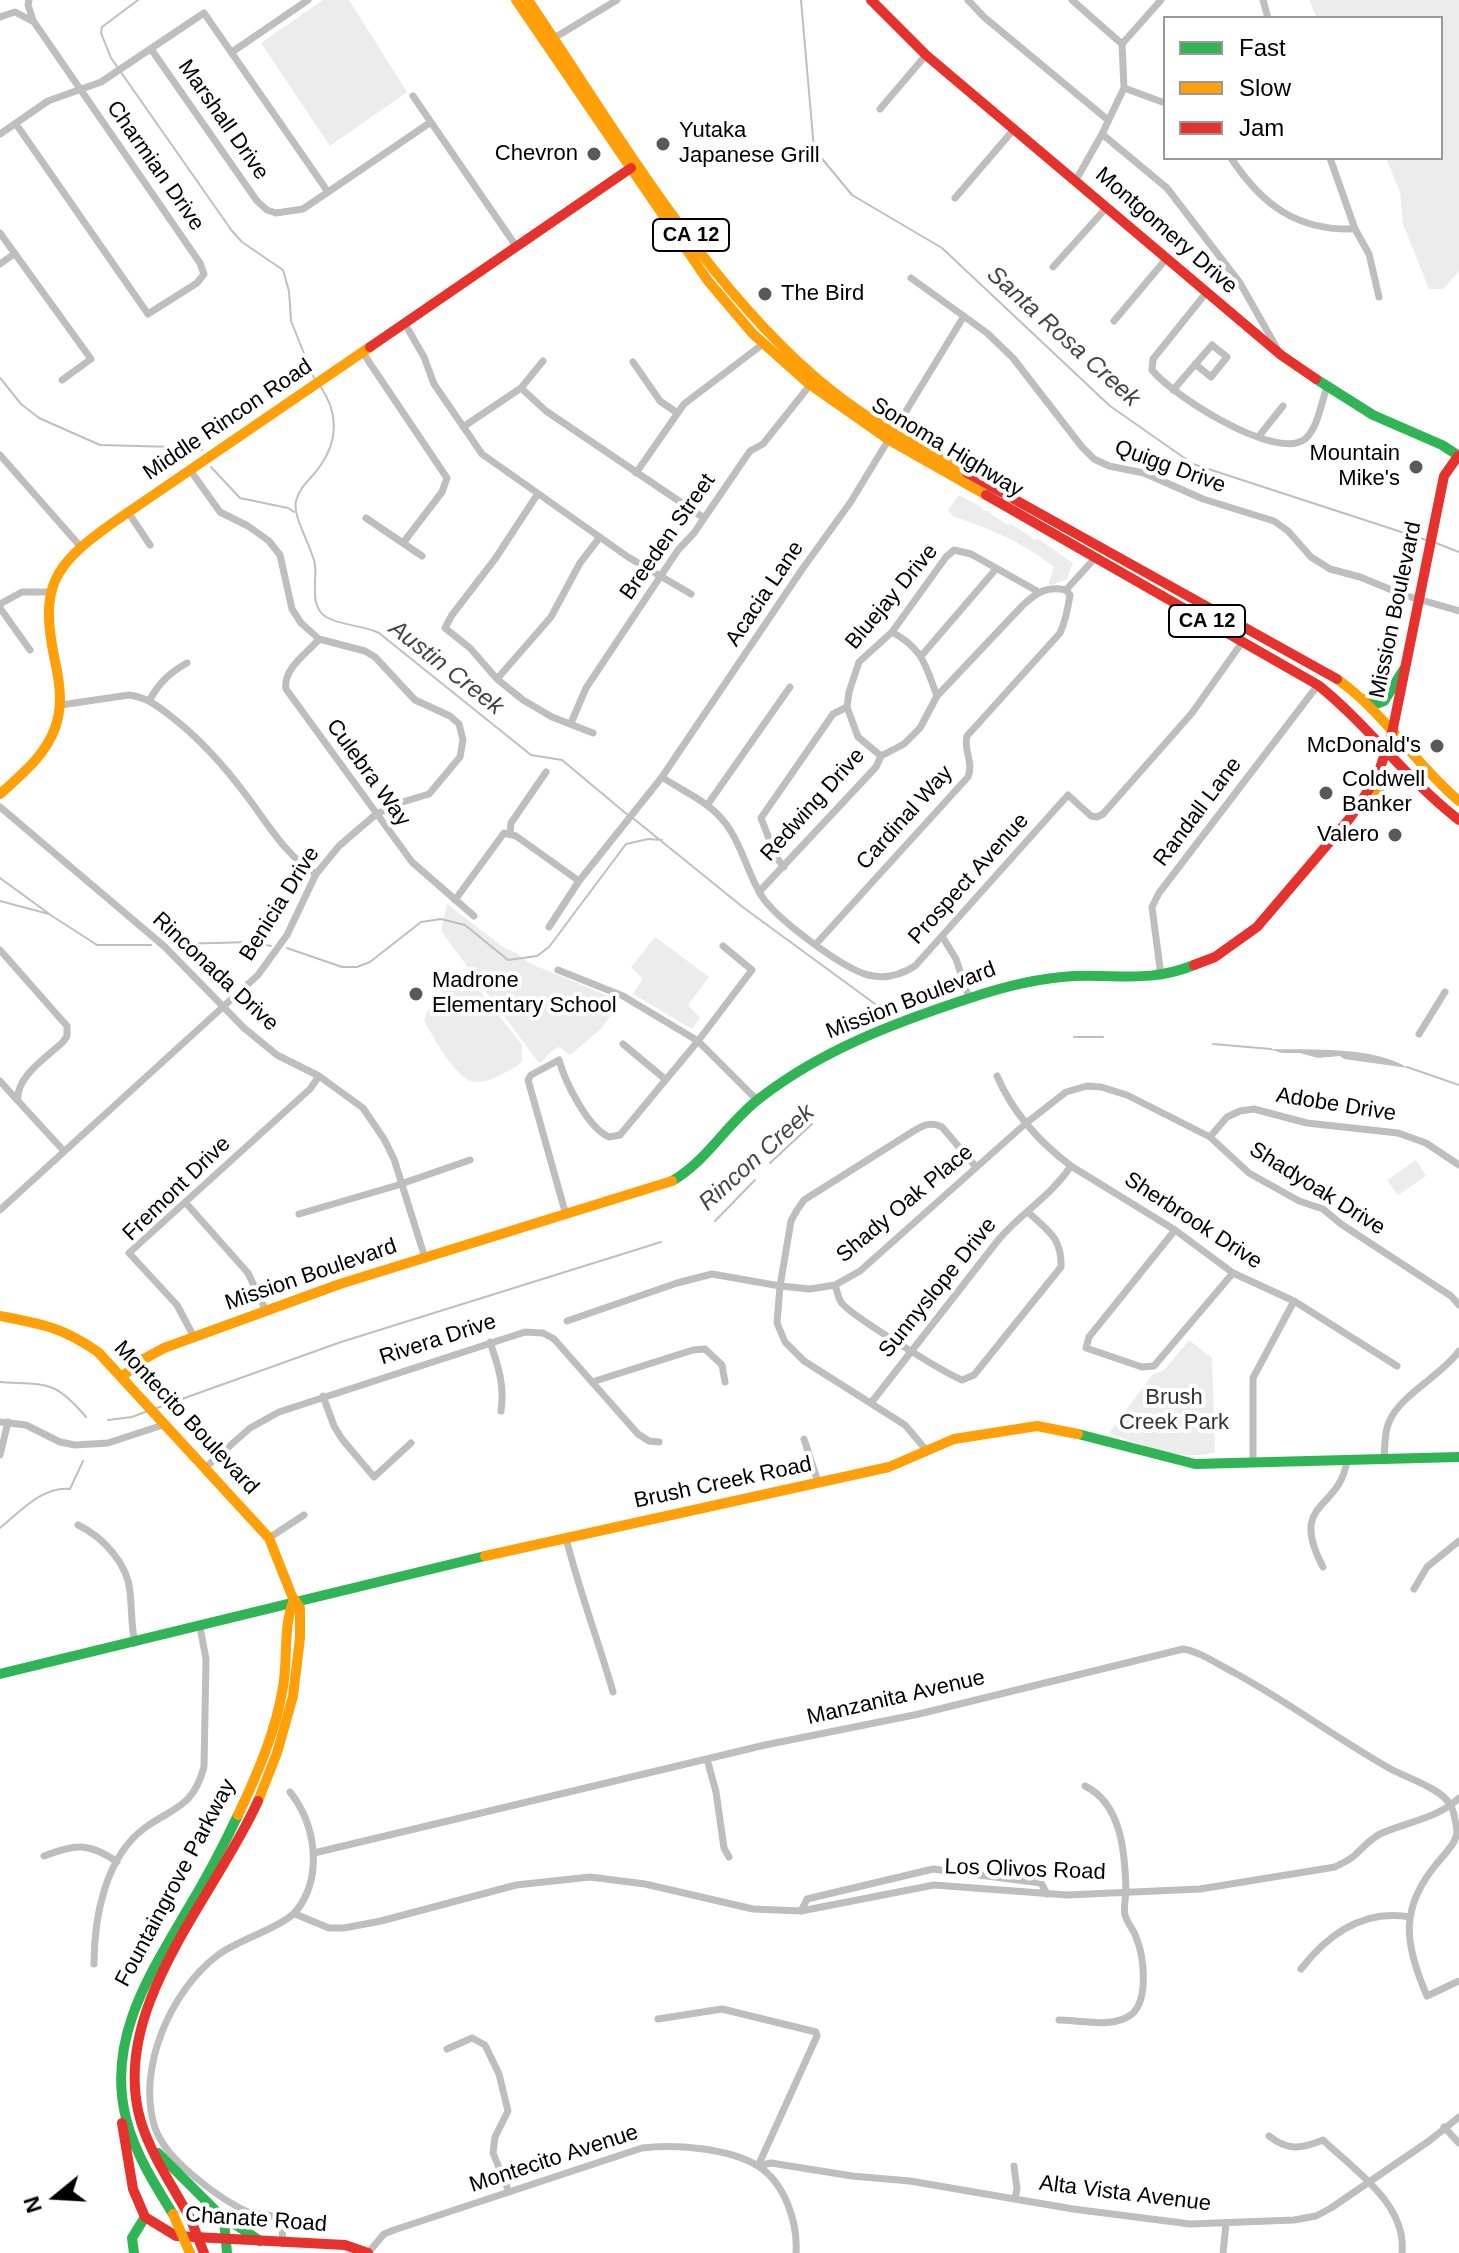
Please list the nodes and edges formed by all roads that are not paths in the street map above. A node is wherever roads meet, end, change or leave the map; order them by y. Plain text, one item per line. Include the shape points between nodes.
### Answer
1 (18, 0) edge
2 (29, 0) edge
3 (290, 0) edge
4 (308, 0) edge
5 (516, 0) edge
6 (528, 0) edge
7 (617, 0) edge
8 (871, 0) edge
9 (968, 0) edge
10 (1072, 0) edge
11 (1161, 0) edge
12 (296, 8) junction
13 (15, 12) junction
14 (1, 17) edge
15 (34, 22) junction
16 (554, 38) junction
17 (1122, 44) junction
18 (151, 49) junction
19 (232, 52) junction
20 (926, 55) junction
21 (1124, 88) junction
22 (80, 89) junction
23 (413, 96) dead end
24 (1163, 102) edge
25 (880, 109) dead end
26 (1108, 120) junction
27 (431, 122) junction
28 (16, 124) junction
29 (1015, 128) junction
30 (0, 134) edge
31 (1102, 134) junction
32 (1232, 160) edge
33 (1331, 160) edge
34 (635, 165) junction
35 (1076, 180) junction
36 (328, 192) junction
37 (955, 198) dead end
38 (1107, 207) junction
39 (1355, 229) junction
40 (0, 233) edge
41 (516, 246) junction
42 (14, 254) junction
43 (1166, 259) junction
44 (0, 264) edge
45 (1053, 267) dead end
46 (911, 278) dead end
47 (1206, 293) junction
48 (1379, 297) dead end
49 (964, 316) junction
50 (1114, 321) dead end
51 (405, 324) junction
52 (763, 344) junction
53 (363, 353) junction
54 (1281, 355) junction
55 (543, 361) dead end
56 (633, 362) dead end
57 (1195, 364) junction
58 (62, 380) dead end
59 (810, 385) junction
60 (1327, 387) junction
61 (521, 388) junction
62 (1173, 390) junction
63 (1283, 406) dead end
64 (676, 412) junction
65 (463, 427) junction
66 (892, 436) junction
67 (1259, 436) junction
68 (0, 455) edge
69 (1459, 456) edge
70 (190, 470) junction
71 (636, 473) junction
72 (537, 495) junction
73 (128, 512) junction
74 (366, 518) dead end
75 (704, 518) junction
76 (600, 537) junction
77 (403, 543) junction
78 (150, 545) dead end
79 (80, 546) junction
80 (1102, 547) junction
81 (422, 556) dead end
82 (1096, 557) junction
83 (996, 569) junction
84 (662, 577) junction
85 (1066, 590) junction
86 (1037, 591) junction
87 (49, 592) junction
88 (691, 594) dead end
89 (1419, 600) junction
90 (0, 606) edge
91 (1459, 611) edge
92 (892, 632) junction
93 (319, 639) junction
94 (1243, 641) junction
95 (30, 650) dead end
96 (922, 655) junction
97 (187, 663) dead end
98 (1404, 669) junction
99 (497, 679) junction
100 (1318, 685) junction
101 (790, 687) dead end
102 (1356, 695) junction
103 (937, 696) junction
104 (149, 701) junction
105 (61, 705) junction
106 (847, 707) junction
107 (571, 723) junction
108 (593, 733) dead end
109 (1392, 733) junction
110 (1387, 751) junction
111 (881, 756) junction
112 (546, 772) dead end
113 (662, 777) junction
114 (1413, 781) junction
115 (0, 794) edge
116 (1366, 796) junction
117 (1459, 801) edge
118 (708, 804) junction
119 (0, 807) edge
120 (375, 815) junction
121 (1459, 820) edge
122 (510, 833) junction
123 (784, 867) junction
124 (316, 874) junction
125 (579, 881) junction
126 (759, 892) junction
127 (455, 900) junction
128 (474, 916) dead end
129 (549, 927) dead end
130 (942, 936) junction
131 (816, 944) junction
132 (723, 946) dead end
133 (0, 950) edge
134 (558, 970) dead end
135 (1161, 976) junction
136 (1445, 992) dead end
137 (969, 998) junction
138 (223, 1007) junction
139 (1419, 1034) dead end
140 (698, 1041) junction
141 (623, 1044) dead end
142 (319, 1076) junction
143 (997, 1076) dead end
144 (665, 1079) junction
145 (0, 1081) edge
146 (757, 1100) junction
147 (18, 1101) junction
148 (1025, 1124) junction
149 (1210, 1137) junction
150 (63, 1150) junction
151 (470, 1160) dead end
152 (1459, 1165) edge
153 (1071, 1166) junction
154 (976, 1167) junction
155 (402, 1182) junction
156 (185, 1202) junction
157 (0, 1210) edge
158 (1029, 1213) junction
159 (299, 1214) dead end
160 (566, 1215) junction
161 (1175, 1230) junction
162 (425, 1258) junction
163 (1233, 1273) junction
164 (835, 1285) junction
165 (780, 1286) junction
166 (1294, 1301) junction
167 (1459, 1305) edge
168 (266, 1311) junction
169 (0, 1316) edge
170 (567, 1321) dead end
171 (194, 1337) junction
172 (490, 1342) junction
173 (911, 1349) junction
174 (1459, 1351) edge
175 (1397, 1366) dead end
176 (123, 1376) junction
177 (592, 1382) junction
178 (725, 1382) dead end
179 (323, 1396) junction
180 (871, 1403) junction
181 (501, 1411) dead end
182 (4, 1422) edge
183 (166, 1424) junction
184 (804, 1439) dead end
185 (659, 1442) dead end
186 (411, 1443) dead end
187 (927, 1451) junction
188 (0, 1455) edge
189 (1459, 1457) edge
190 (1384, 1459) junction
191 (1347, 1461) junction
192 (1253, 1462) junction
193 (206, 1467) junction
194 (818, 1482) junction
195 (304, 1515) dead end
196 (78, 1525) dead end
197 (269, 1538) junction
198 (566, 1538) junction
199 (1459, 1541) edge
200 (1323, 1567) dead end
201 (1414, 1589) dead end
202 (293, 1602) junction
203 (200, 1627) junction
204 (135, 1643) junction
205 (0, 1674) edge
206 (613, 1692) dead end
207 (707, 1759) junction
208 (1085, 1786) dead end
209 (290, 1792) dead end
210 (1459, 1798) edge
211 (1451, 1806) junction
212 (314, 1853) junction
213 (44, 1856) dead end
214 (729, 1857) dead end
215 (117, 1862) junction
216 (1126, 1891) junction
217 (1047, 1894) junction
218 (801, 1911) junction
219 (295, 1914) junction
220 (1410, 1917) junction
221 (94, 1964) dead end
222 (1301, 1969) dead end
223 (1459, 1981) edge
224 (658, 2019) dead end
225 (1059, 2020) dead end
226 (447, 2049) dead end
227 (122, 2086) junction
228 (1459, 2117) edge
229 (142, 2126) junction
230 (1444, 2127) junction
231 (1269, 2136) dead end
232 (1459, 2143) edge
233 (758, 2166) junction
234 (1014, 2166) dead end
235 (1369, 2182) junction
236 (509, 2192) junction
237 (1015, 2198) junction
238 (145, 2217) junction
239 (224, 2220) junction
240 (1226, 2224) junction
241 (224, 2240) junction
242 (265, 2244) junction
243 (283, 2244) junction
244 (133, 2251) edge
245 (190, 2253) edge
246 (204, 2253) edge
247 (227, 2253) edge
248 (368, 2253) edge
249 (796, 2253) edge
250 (1223, 2253) edge
251 (1402, 2253) edge

1 - 13 street
2 - 15 street, Charmian Drive
3 - 12 street
4 - 12 street
5 - 34 main road, Sonoma Highway / CA 12
6 - 16 main road, Sonoma Highway / CA 12
7 - 16 street
8 - 20 main road, Montgomery Drive
9 - 26 street
10 - 17 street
11 - 17 street
12 - 19 street
13 - 14 street
13 - 15 street, Charmian Drive
15 - 22 street, Charmian Drive
16 - 34 main road, Sonoma Highway / CA 12
17 - 21 street
18 - 19 street via 204,13
18 - 22 street via 101,82
18 - 36 street, Marshall Drive via 267,210 294,212
19 - 36 street
20 - 25 street
20 - 29 main road, Montgomery Drive
21 - 24 street
21 - 26 street
22 - 28 street via 48,101
22 - 28 street, Charmian Drive via 204,274 148,314
23 - 27 street
26 - 31 street
27 - 36 street, Marshall Drive
27 - 41 street
28 - 30 street
29 - 35 main road, Montgomery Drive
29 - 37 street
31 - 35 street
31 - 54 street via 1167,188 1240,283
32 - 39 street via 1248,183 1286,215 1329,230
33 - 39 street
34 - 41 main road, Middle Rincon Road
34 - 52 main road, Sonoma Highway / CA 12 via 708,281
34 - 66 main road, Sonoma Highway / CA 12 via 769,332 829,388
35 - 38 main road, Montgomery Drive
38 - 43 main road, Montgomery Drive
38 - 45 street
39 - 48 street via 1369,254
40 - 42 street
41 - 51 main road, Middle Rincon Road
42 - 44 street
42 - 58 street via 91,359
43 - 47 main road, Montgomery Drive
43 - 50 street
46 - 49 street, Quigg Drive
47 - 54 main road, Montgomery Drive
47 - 62 street via 1153,359 1155,374
49 - 66 street, Acacia Lane
49 - 89 street, Quigg Drive via 1013,358 1094,459 1274,521 1323,566
51 - 53 main road, Middle Rincon Road
51 - 65 street via 434,384
52 - 59 main road, Sonoma Highway / CA 12
52 - 64 street
53 - 70 main road, Middle Rincon Road
53 - 77 street via 447,478
54 - 60 main road, Montgomery Drive
55 - 61 street
56 - 64 street via 660,401
57 - 57 street via 1212,345 1227,357 1211,377
57 - 62 street
59 - 66 main road, Sonoma Highway / CA 12
59 - 75 street, Breeden Street via 763,444 750,451
60 - 67 street via 1305,439 1289,444
60 - 69 main road, Montgomery Drive
61 - 65 street
61 - 71 street
62 - 67 street via 1217,420
63 - 67 street
64 - 71 street
65 - 72 street via 482,454
66 - 80 main road, Sonoma Highway / CA 12
66 - 82 main road, Sonoma Highway / CA 12
66 - 113 street, Acacia Lane
68 - 79 street
69 - 89 main road, Mission Boulevard via 1444,476
70 - 73 main road, Middle Rincon Road
70 - 93 street via 220,512 269,541 280,555 292,609
71 - 75 street
72 - 76 street
72 - 99 street via 445,628
73 - 78 street
73 - 79 main road, Middle Rincon Road
74 - 77 street
75 - 84 street, Breeden Street
76 - 84 street
76 - 99 street via 551,617
77 - 81 street
79 - 87 main road, Middle Rincon Road via 64,562
80 - 82 main road
80 - 102 main road, Sonoma Highway / CA 12 via 1324,670
82 - 85 street
82 - 94 main road, Sonoma Highway / CA 12
83 - 86 street, Bluejay Drive
83 - 92 street, Bluejay Drive via 954,550
83 - 96 street
84 - 88 street
84 - 107 street, Breeden Street via 586,688
85 - 86 street
85 - 131 street, Cardinal Way via 1069,600 1060,633 967,736 968,777
86 - 103 street, Redwing Drive
87 - 90 street via 22,592
87 - 105 main road, Middle Rincon Road via 47,624
89 - 91 street, Quigg Drive
89 - 98 main road, Mission Boulevard
90 - 95 street
92 - 96 street
92 - 106 street, Bluejay Drive via 859,662
93 - 120 street, Culebra Way via 288,672 286,689
93 - 120 street, Benicia Drive via 375,657 415,700 450,716 462,732 460,757 433,790
94 - 100 main road, Sonoma Highway / CA 12
94 - 130 street, Prospect Avenue via 1192,713 1103,814 1091,816 1068,795
96 - 103 street
97 - 104 street via 170,672
98 - 102 main road via 1381,703
98 - 109 main road, Mission Boulevard
99 - 107 street via 523,700
100 - 110 main road, Sonoma Highway / CA 12
100 - 135 street, Randall Lane via 1159,893 1152,907
101 - 118 street
102 - 109 main road, Sonoma Highway / CA 12
103 - 111 street, Redwing Drive via 920,728
104 - 105 street via 129,695
104 - 124 street via 226,770 285,848
105 - 115 main road, Middle Rincon Road via 43,751
106 - 111 street via 858,737
106 - 123 street via 833,714 761,818
107 - 108 street
109 - 110 main road, Mission Boulevard
109 - 117 main road, Sonoma Highway / CA 12
110 - 114 main road, Sonoma Highway / CA 12
110 - 116 main road, Mission Boulevard
111 - 123 street, Redwing Drive
112 - 122 street via 511,823
113 - 118 street, Prospect Avenue
113 - 125 street, Acacia Lane
114 - 116 main road via 1396,777
114 - 121 main road, Sonoma Highway / CA 12
116 - 135 main road, Mission Boulevard via 1257,927 1215,957
118 - 126 street, Prospect Avenue via 735,838
119 - 138 street, Rinconada Drive via 165,947
120 - 124 street, Benicia Drive
120 - 127 street, Culebra Way via 412,862
122 - 125 street
122 - 127 street via 500,837
123 - 126 street, Redwing Drive
124 - 138 street, Benicia Drive via 274,954
125 - 129 street, Acacia Lane
126 - 131 street, Prospect Avenue via 771,909
127 - 128 street, Culebra Way
130 - 131 street, Prospect Avenue via 915,966 886,976 853,969
130 - 137 street
132 - 140 street via 752,970
133 - 147 street via 68,1032 20,1083
134 - 140 street via 623,996
135 - 137 main road, Mission Boulevard via 1044,978
136 - 139 street
137 - 146 main road, Mission Boulevard via 858,1038
138 - 142 street, Rinconada Drive via 277,1055
138 - 150 street, Benicia Drive
140 - 144 street
140 - 146 street
141 - 144 street
142 - 155 street, Rinconada Drive via 363,1108 384,1139
142 - 156 street, Fremont Drive
143 - 148 street, Sherbrook Drive
144 - 160 street via 620,1135 609,1137 565,1083 559,1060 531,1075 527,1086
145 - 147 street
146 - 160 main road, Mission Boulevard via 682,1176
147 - 150 street
148 - 149 street, Shadyoak Drive via 1066,1092 1087,1086 1127,1095
148 - 153 street, Sherbrook Drive
148 - 154 street, Shady Oak Place
149 - 152 street, Adobe Drive via 1227,1117 1254,1109 1307,1123 1398,1133 1426,1143
149 - 167 street, Shadyoak Drive via 1249,1173 1323,1209
150 - 157 street, Benicia Drive
151 - 155 street
153 - 158 street, Sunnyslope Drive
153 - 161 street, Sherbrook Drive
154 - 164 street, Shady Oak Place via 860,1271
154 - 165 street via 942,1127 926,1124 912,1132 804,1200 791,1221
155 - 159 street
155 - 162 street, Rinconada Drive
156 - 168 street via 248,1273
156 - 171 street, Fremont Drive via 129,1253 177,1305
158 - 173 street, Sunnyslope Drive via 1011,1225
158 - 173 street via 1054,1237 1061,1267 974,1375 962,1380 942,1372
160 - 162 main road, Mission Boulevard
161 - 163 street, Sherbrook Drive
161 - 163 street via 1089,1337 1086,1348 1142,1367 1154,1366
162 - 168 main road, Mission Boulevard
163 - 166 street, Sherbrook Drive
164 - 165 street, Shady Oak Place
164 - 173 street via 841,1304
165 - 170 street, Shady Oak Place via 712,1274
165 - 180 street via 777,1323 785,1342 804,1361
166 - 175 street, Sherbrook Drive
166 - 192 street via 1253,1378
168 - 171 main road, Mission Boulevard
169 - 176 main road, Montecito Boulevard via 74,1335
171 - 176 main road, Mission Boulevard via 152,1353
172 - 177 street, Rivera Drive via 543,1333
172 - 179 street, Rivera Drive
172 - 181 street via 501,1376
173 - 180 street, Sunnyslope Drive
174 - 190 street via 1395,1411 1387,1425
176 - 183 main road, Montecito Boulevard
177 - 178 street via 705,1349 722,1365
177 - 185 street, Rivera Drive via 638,1434
179 - 186 street via 342,1439 374,1477
179 - 193 street, Rivera Drive via 264,1419
180 - 187 street via 905,1425
182 - 183 street via 80,1445 120,1440
182 - 188 street
183 - 193 main road, Montecito Boulevard
184 - 194 street
187 - 192 main road, Brush Creek Road via 962,1437 1037,1426 1195,1464
187 - 194 main road, Brush Creek Road via 889,1467
189 - 190 main road, Brush Creek Road
190 - 191 main road, Brush Creek Road
191 - 192 main road, Brush Creek Road
191 - 200 street via 1311,1524 1310,1539
193 - 197 main road, Montecito Boulevard
194 - 198 main road, Brush Creek Road
195 - 197 street
196 - 204 street via 103,1542 127,1575
197 - 202 main road, Montecito Boulevard
198 - 202 main road, Brush Creek Road
198 - 206 street
199 - 201 street via 1427,1567
202 - 203 main road, Brush Creek Road
202 - 227 main road, Fountaingrove Parkway via 274,1724 231,1830 140,1992 123,2047
202 - 229 main road, Fountaingrove Parkway via 300,1608 301,1642 294,1704 242,1836 144,2014 134,2079
203 - 204 main road, Brush Creek Road
203 - 215 street via 206,1659 204,1767 199,1784 182,1807 137,1834
204 - 205 main road, Brush Creek Road
207 - 211 street, Manzanita Avenue via 1183,1649 1260,1687 1431,1788
207 - 212 street, Manzanita Avenue
207 - 214 street
208 - 216 street via 1104,1800 1116,1822
209 - 212 street via 306,1818
210 - 211 street, Los Olivos Road
211 - 216 street, Los Olivos Road via 1379,1834 1335,1867 1200,1889
211 - 220 street via 1457,1829 1453,1843 1424,1878
212 - 219 street via 311,1883
213 - 215 street via 79,1847 101,1851
215 - 221 street via 98,1908
216 - 217 street, Los Olivos Road
216 - 225 street via 1125,1914 1144,1963 1135,2012 1108,2022
217 - 218 street, Los Olivos Road via 934,1885
217 - 218 street via 1041,1883 933,1869 807,1899
218 - 219 street, Los Olivos Road via 753,1909 590,1877 516,1885 344,1928 329,1928
219 - 243 street via 219,1954 188,1984 161,2039 150,2088 156,2128 169,2151 244,2209 277,2218
220 - 222 street via 1385,1916 1344,1927 1319,1945
220 - 223 street via 1413,1963 1427,1996
224 - 233 street via 722,2009 816,2032
226 - 236 street via 472,2038 485,2045 499,2074 508,2111 493,2153
227 - 238 main road via 126,2153
227 - 245 main road, Fountaingrove Parkway, bridge via 138,2153
228 - 230 street, Alta Vista Avenue
229 - 239 main road via 156,2151
229 - 246 main road, Fountaingrove Parkway, bridge
230 - 232 street
230 - 235 street, Alta Vista Avenue
231 - 235 street via 1296,2149 1323,2140
233 - 236 street, Montecito Avenue via 729,2155 656,2146
233 - 237 street, Alta Vista Avenue via 771,2163
233 - 249 street via 788,2204 796,2226
234 - 237 street
235 - 240 street, Alta Vista Avenue via 1316,2216
235 - 251 street via 1394,2215
236 - 248 street, Montecito Avenue via 384,2234
237 - 240 street, Alta Vista Avenue via 1190,2224
238 - 241 main road, Chanate Road via 176,2236
238 - 244 main road via 132,2238
239 - 241 main road
239 - 242 main road
240 - 250 street
241 - 242 main road, Chanate Road
241 - 247 main road
242 - 243 main road, Chanate Road
243 - 248 main road, Chanate Road via 345,2245

